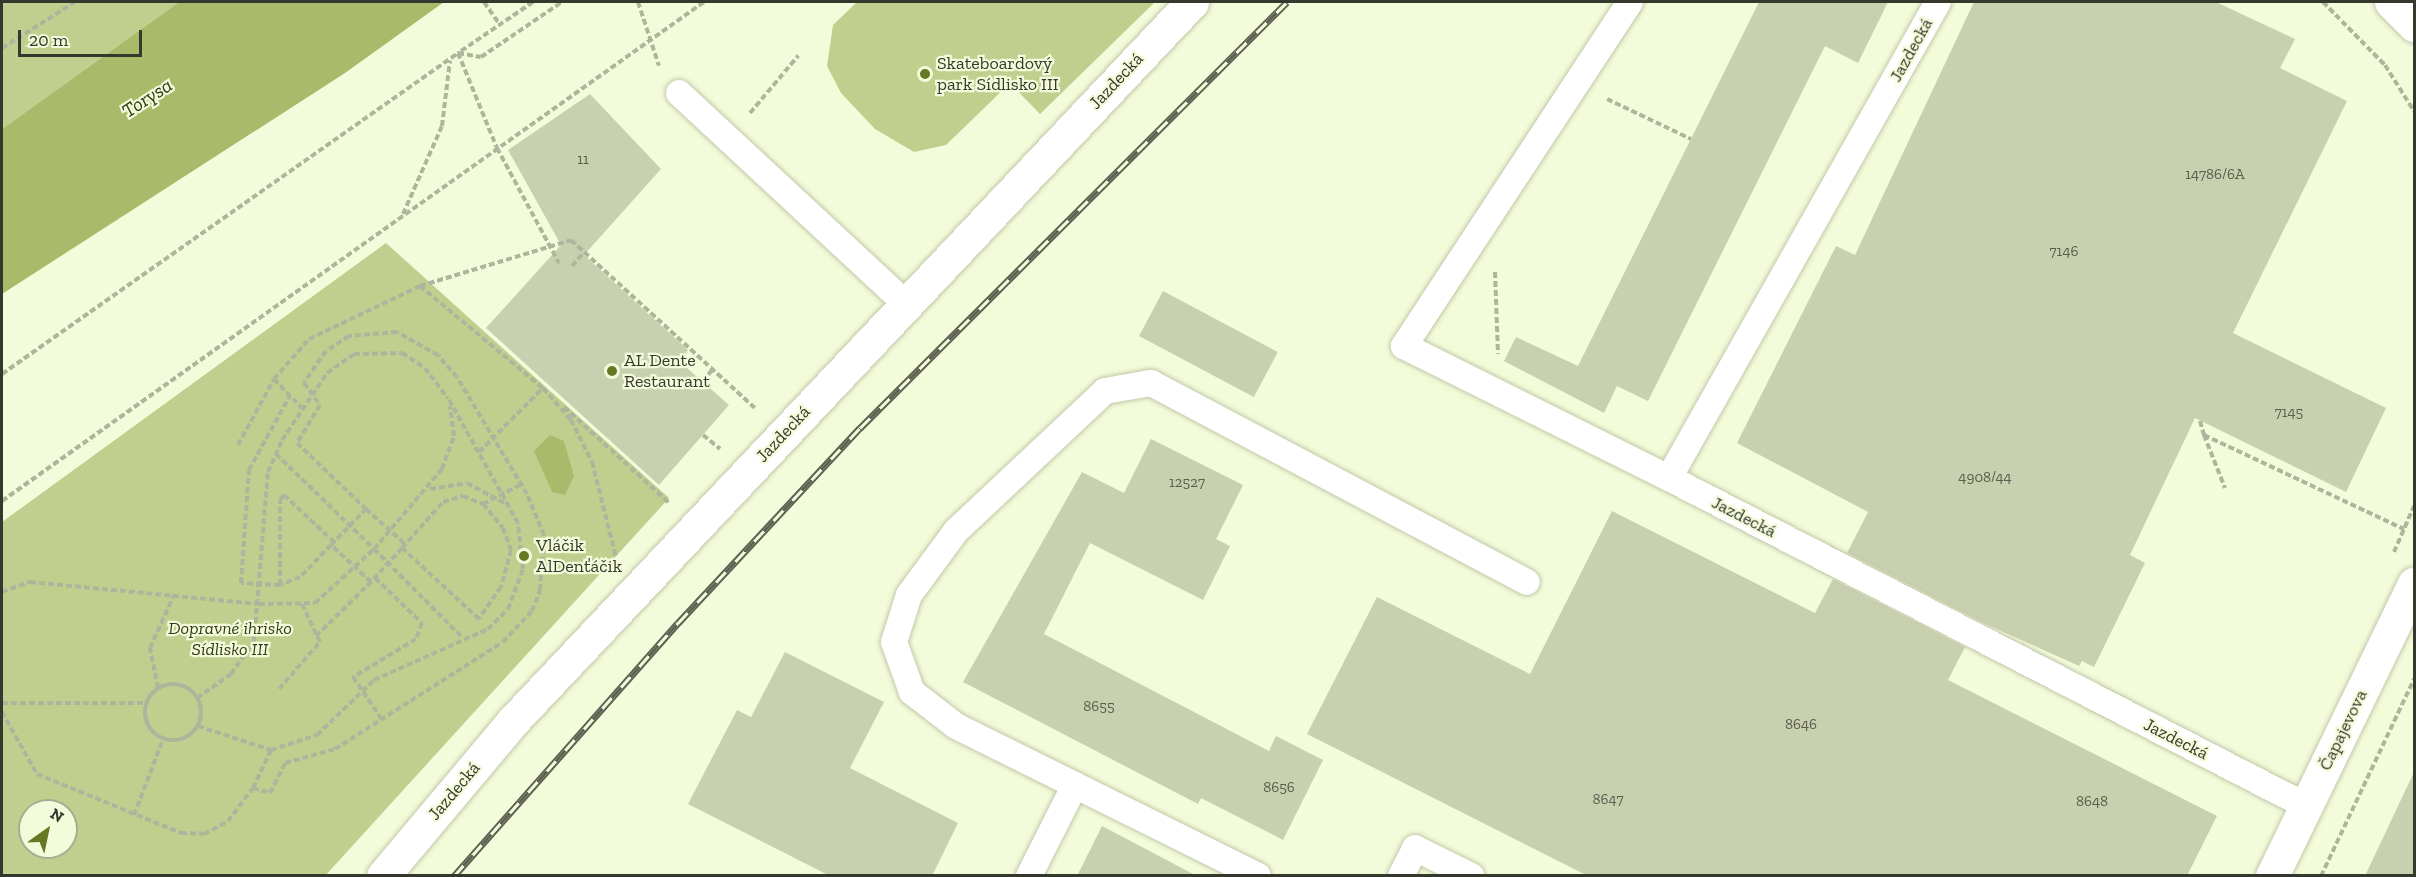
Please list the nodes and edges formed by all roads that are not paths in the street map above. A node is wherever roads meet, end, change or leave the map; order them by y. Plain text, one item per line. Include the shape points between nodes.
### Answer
1 (1192, 2) edge
2 (1630, 2) edge
3 (1938, 2) edge
4 (2391, 2) edge
5 (2415, 25) edge
6 (679, 93) dead end
7 (906, 304) junction
8 (1669, 478) junction
9 (1527, 582) dead end
10 (2415, 584) edge
11 (1075, 784) junction
12 (2306, 806) junction
13 (383, 876) edge
14 (1029, 876) edge
15 (1258, 876) edge
16 (1401, 876) edge
17 (1471, 876) edge
18 (2272, 876) edge

1 - 7 street, Jazdecká
2 - 8 lane via 1404,346
3 - 8 lane, Jazdecká
4 - 5 street
6 - 7 lane
7 - 13 street, Jazdecká via 513,721
8 - 12 lane, Jazdecká
9 - 11 lane via 1151,383 1105,391 956,531 909,595 894,642 912,692 956,726
10 - 12 street, Čapajevova
11 - 14 lane
11 - 15 lane
12 - 18 street, Čapajevova
16 - 17 lane via 1415,848

